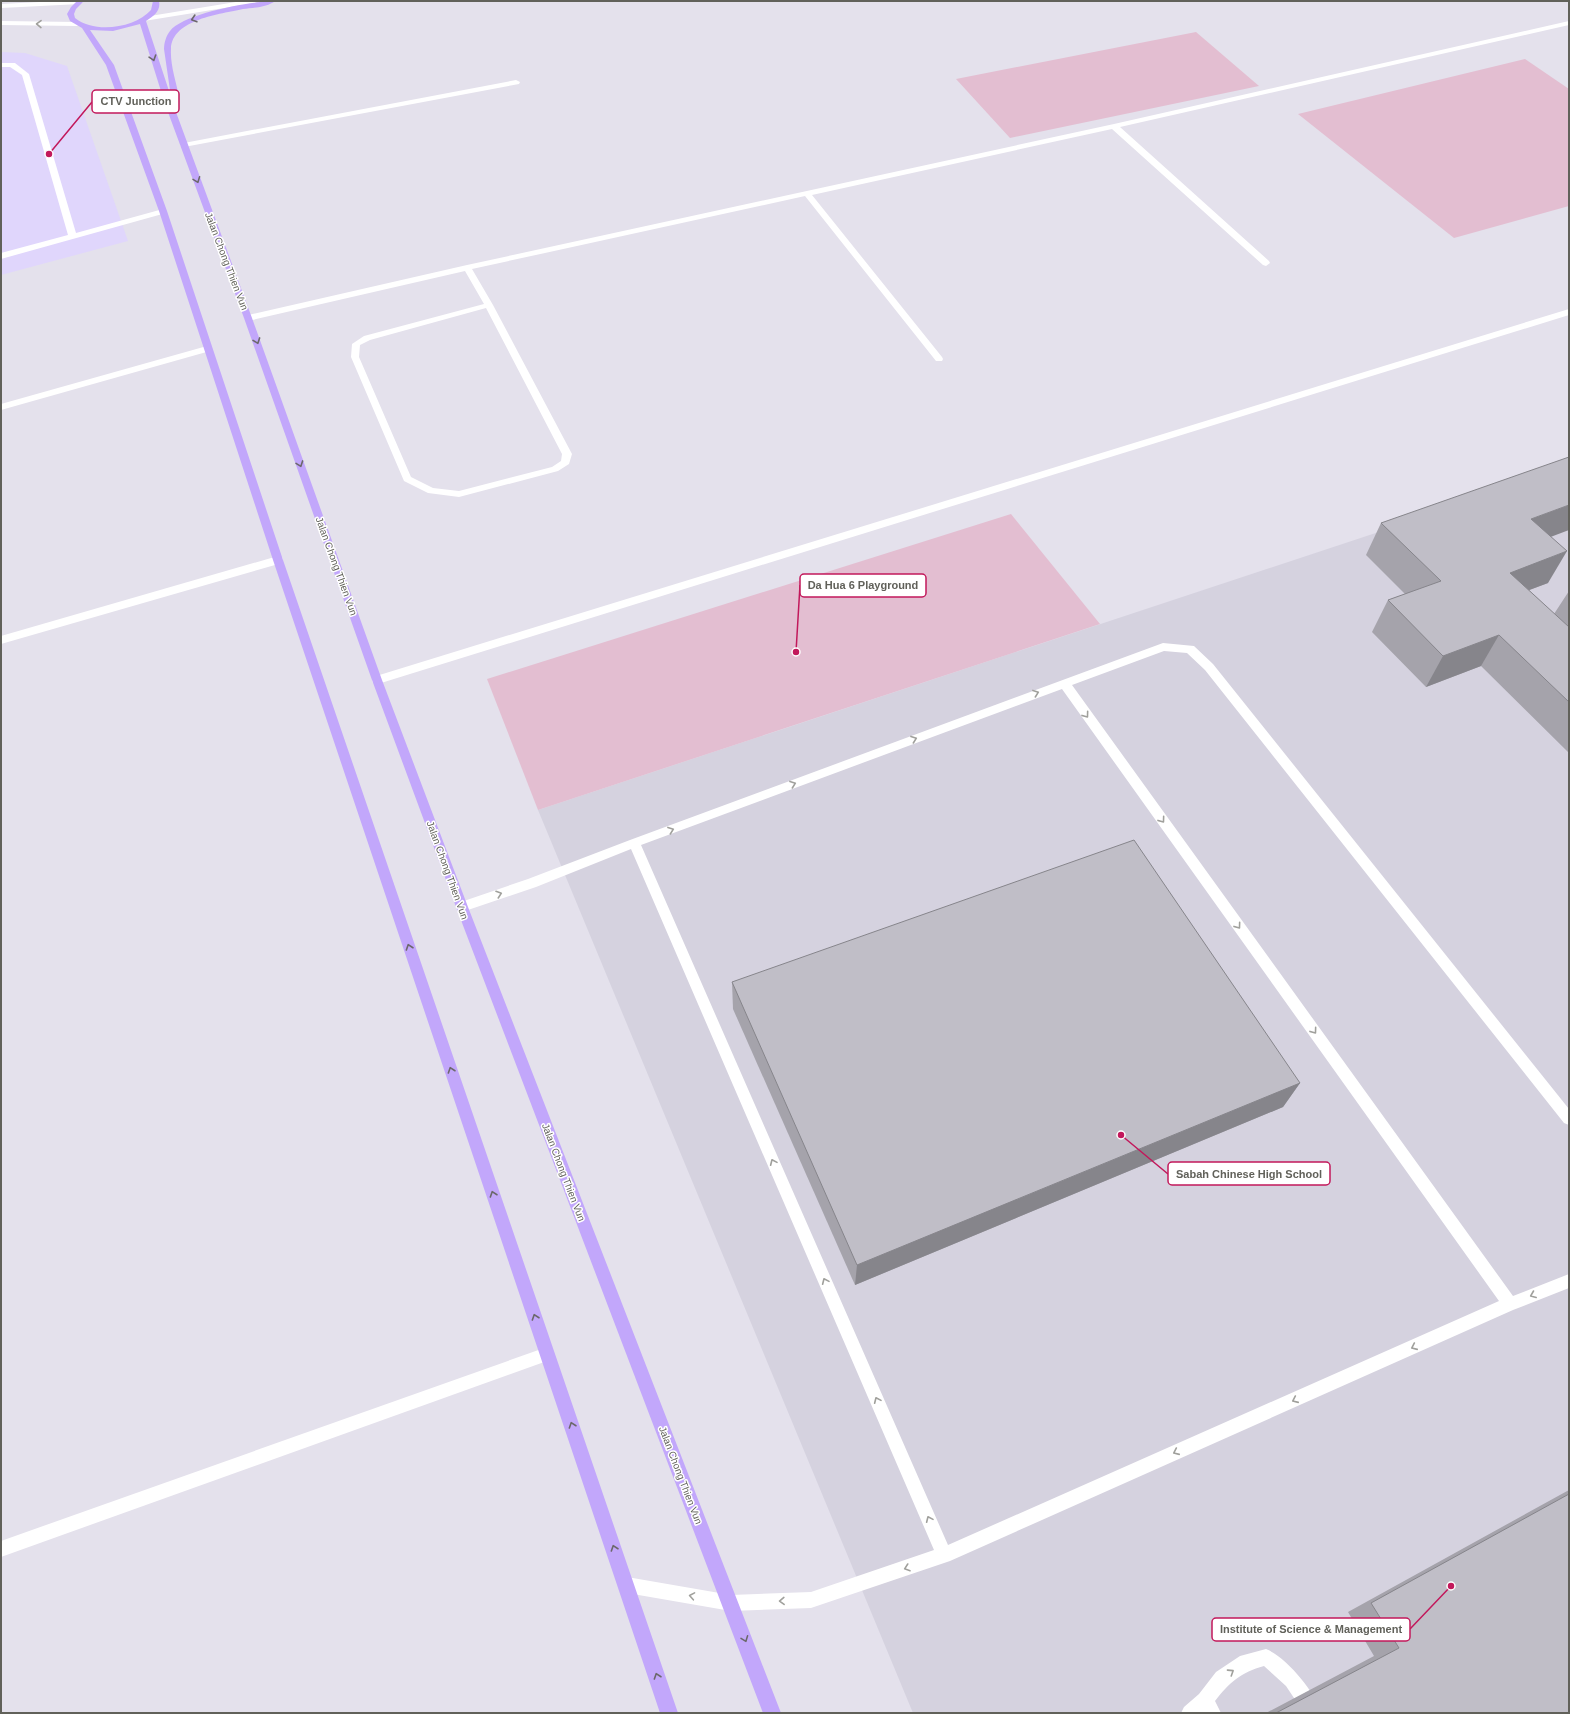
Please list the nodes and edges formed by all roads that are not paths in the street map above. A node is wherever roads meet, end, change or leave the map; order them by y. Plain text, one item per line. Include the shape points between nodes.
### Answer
1 (80, 1) edge
2 (156, 1) edge
3 (255, 1) edge
4 (272, 1) edge
5 (1, 6) edge
6 (143, 20) junction
7 (1, 23) edge
8 (1569, 23) edge
9 (81, 25) junction
10 (1, 64) edge
11 (516, 82) dead end
12 (168, 104) junction
13 (1114, 126) junction
14 (184, 145) junction
15 (807, 193) junction
16 (163, 211) junction
17 (73, 236) junction
18 (1, 256) edge
19 (1266, 263) dead end
20 (467, 268) junction
21 (489, 305) junction
22 (1569, 312) edge
23 (248, 318) junction
24 (207, 349) junction
25 (939, 358) dead end
26 (1, 407) edge
27 (278, 560) junction
28 (1, 640) edge
29 (378, 680) junction
30 (1064, 683) junction
31 (634, 843) junction
32 (462, 907) junction
33 (1569, 1119) edge
34 (1569, 1281) edge
35 (1510, 1304) junction
36 (547, 1354) junction
37 (1, 1549) edge
38 (944, 1555) junction
39 (626, 1585) junction
40 (731, 1603) junction
41 (1209, 1707) edge
42 (669, 1713) edge
43 (772, 1713) edge
44 (1190, 1713) edge
45 (1314, 1713) edge

1 - 5 street
1 - 9 main road via 71,11 71,16
2 - 6 main road via 156,8 152,14
3 - 6 street
4 -> 12 main road via 189,20 175,28 168,41 168,58 175,97
6 - 9 main road via 113,28 95,29
6 -> 12 main road, Jalan Chong Thien Vun
9 -> 7 street
8 - 13 street
9 - 16 main road via 110,65
10 - 17 street via 12,65 25,74
11 - 14 street
12 - 14 main road, Jalan Chong Thien Vun
13 - 15 street
13 - 19 street
14 -> 23 main road, Jalan Chong Thien Vun
15 - 20 street
15 - 25 street
16 - 17 street
16 - 24 main road
17 - 18 street
20 - 21 street
20 - 23 street
21 - 21 street via 367,338 356,344 354,357 406,479 431,491 460,494 555,469 566,462 567,454
22 - 29 street
23 -> 29 main road, Jalan Chong Thien Vun
24 - 26 street
24 - 27 main road
27 - 28 street
36 -> 27 main road
29 - 32 main road, Jalan Chong Thien Vun
31 -> 30 street
30 - 33 street via 1163,647 1190,649 1209,667
30 -> 35 street
32 -> 31 street
38 -> 31 street
32 - 40 main road, Jalan Chong Thien Vun
34 -> 35 street
35 -> 38 street
36 - 37 street
39 -> 36 main road
38 -> 40 street via 811,1600
40 -> 39 street
42 -> 39 main road
40 -> 43 main road, Jalan Chong Thien Vun
41 - 44 street
41 -> 45 street via 1222,1678 1246,1662 1266,1657 1292,1680

